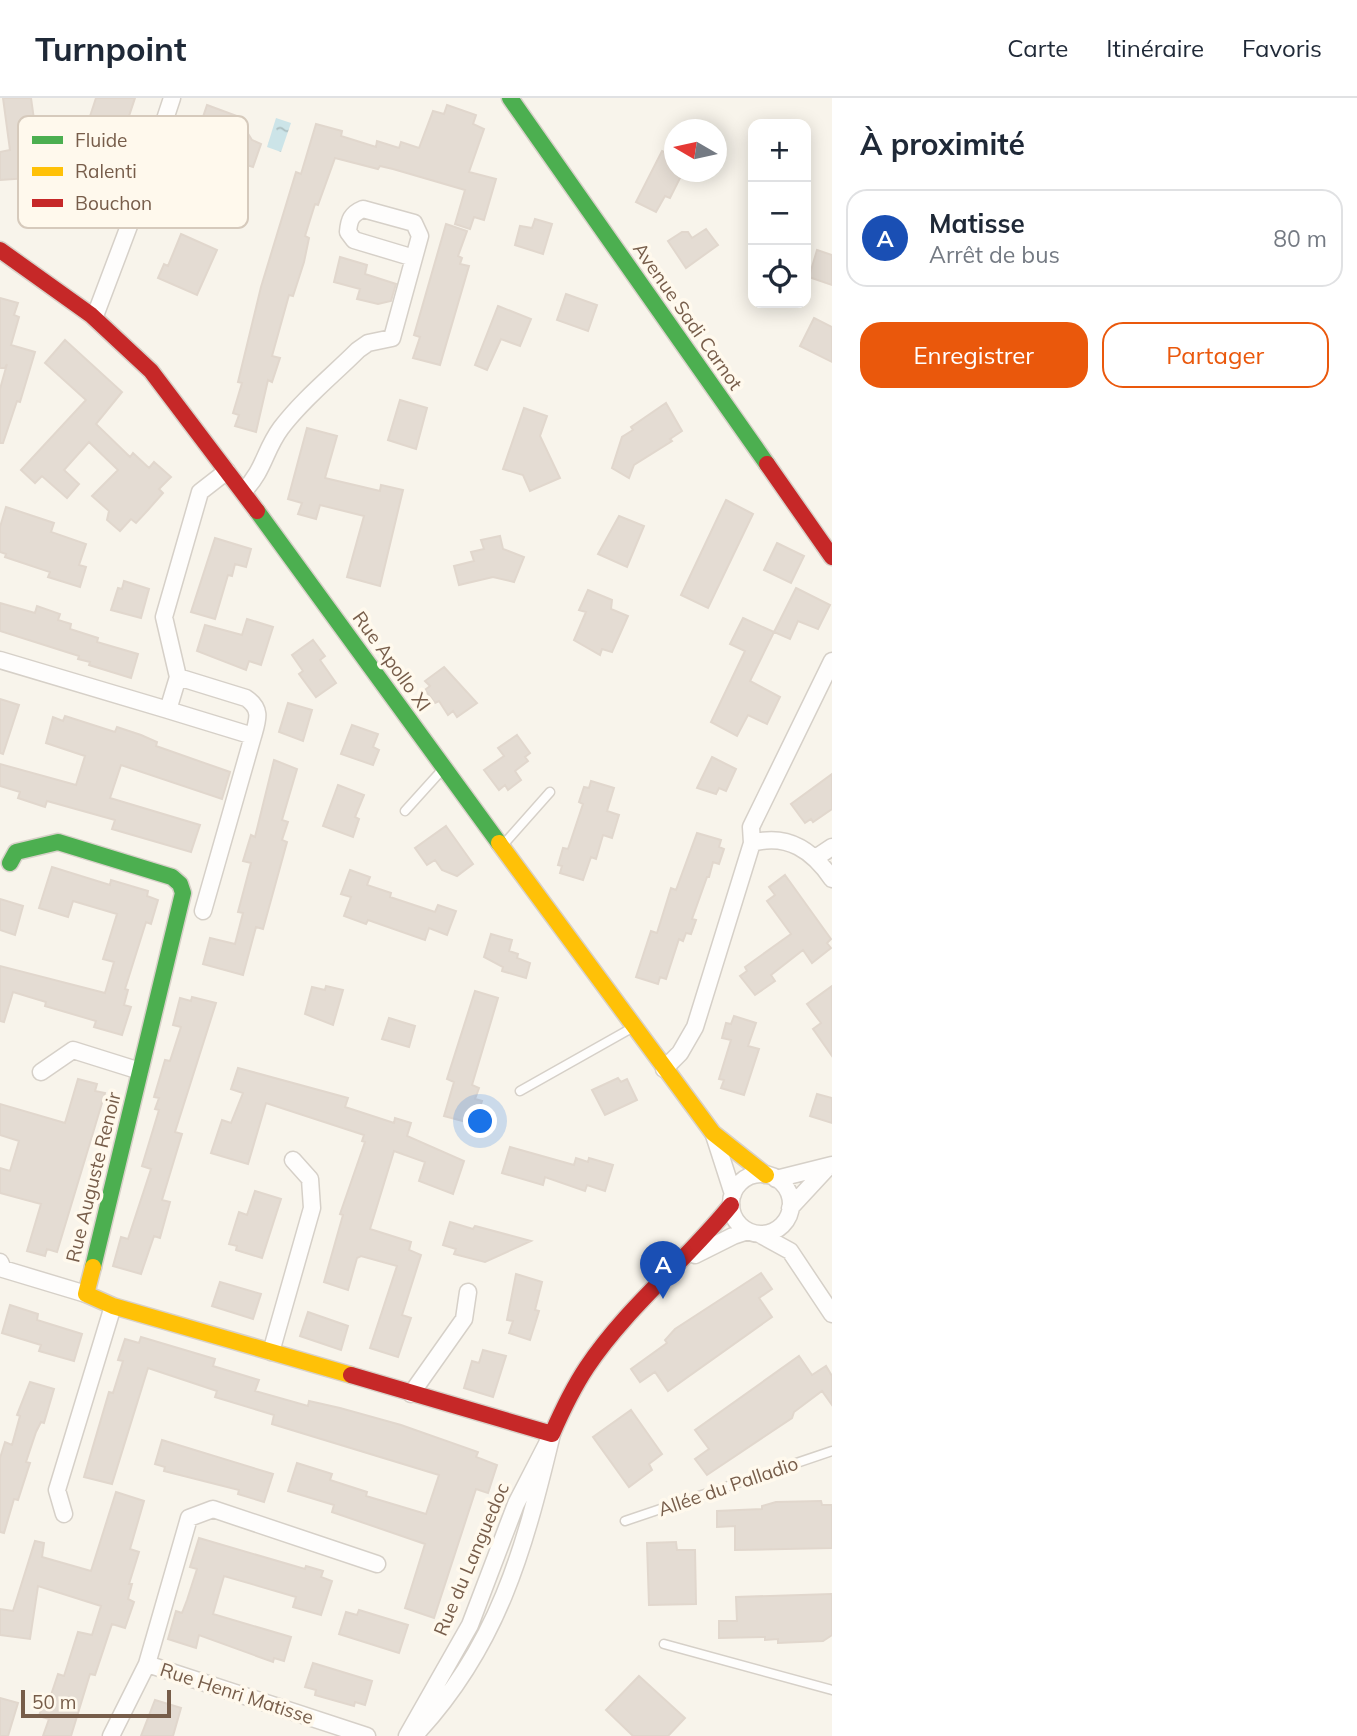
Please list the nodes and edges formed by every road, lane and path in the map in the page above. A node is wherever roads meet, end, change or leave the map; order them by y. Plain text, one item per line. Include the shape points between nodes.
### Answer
1 (172, 98) edge
2 (510, 98) edge
3 (166, 116) edge
4 (128, 228) edge
5 (0, 250) edge
6 (414, 258) dead end
7 (94, 316) junction
8 (227, 471) junction
9 (243, 492) junction
10 (832, 557) edge
11 (0, 660) edge
12 (832, 661) edge
13 (178, 677) junction
14 (168, 710) junction
15 (253, 736) junction
16 (443, 768) junction
17 (550, 792) dead end
18 (405, 811) dead end
19 (752, 843) junction
20 (832, 846) edge
21 (501, 847) junction
22 (817, 857) junction
23 (9, 863) dead end
24 (832, 880) edge
25 (202, 911) dead end
26 (633, 1027) junction
27 (664, 1069) junction
28 (140, 1071) junction
29 (41, 1072) dead end
30 (520, 1090) dead end
31 (713, 1133) junction
32 (293, 1160) dead end
33 (831, 1165) edge
34 (771, 1177) junction
35 (732, 1200) junction
36 (789, 1213) junction
37 (753, 1233) junction
38 (790, 1251) junction
39 (687, 1260) junction
40 (0, 1262) edge
41 (468, 1292) dead end
42 (86, 1294) junction
43 (827, 1295) edge
44 (113, 1306) junction
45 (832, 1314) edge
46 (271, 1352) junction
47 (411, 1394) junction
48 (552, 1434) junction
49 (832, 1451) edge
50 (64, 1514) dead end
51 (625, 1521) dead end
52 (377, 1563) dead end
53 (664, 1644) dead end
54 (147, 1664) junction
55 (832, 1690) edge
56 (111, 1736) edge
57 (367, 1736) edge
58 (407, 1736) edge
59 (414, 1736) edge

1 - 3 street
2 - 10 street, Avenue Sadi Carnot
4 - 7 street
5 - 7 street, Rue Apollo XI
6 - 9 street via 392,338 358,350 289,418 259,475
7 - 8 street, Rue Apollo XI via 140,356
8 - 9 street, Rue Apollo XI
8 - 13 street via 200,492 164,617
9 - 16 street, Rue Apollo XI
11 - 14 street
12 - 19 street via 751,827
13 - 14 street
13 - 15 street via 256,704 259,715
14 - 15 street
15 - 25 street
16 - 18 lane
16 - 21 street, Rue Apollo XI
17 - 21 lane
19 - 22 street via 774,839
19 - 27 street via 695,1027
20 - 22 street
21 - 26 street, Rue Apollo XI
22 - 24 street
23 - 28 street, Rue Auguste Renoir via 16,852 58,842 172,877 180,884 183,893
26 - 27 street, Rue Apollo XI
26 - 30 lane
27 - 31 street, Rue Apollo XI
28 - 29 street, Rue Auguste Renoir via 73,1049
28 - 42 street, Rue Auguste Renoir
31 - 34 street, Rue Apollo XI
31 - 35 street, Rue Apollo XI
32 - 46 street via 310,1179 312,1208
33 - 34 street
33 - 36 street
34 - 35 street via 750,1177
34 - 36 street via 787,1191
35 - 37 street via 736,1221
35 - 39 street, Rue du Languedoc
36 - 37 street via 776,1230
36 - 38 street
37 - 38 street
37 - 39 street, Rue du Languedoc via 733,1236
38 - 43 street
39 - 48 street, Rue du Languedoc via 607,1336 574,1384
40 - 42 street, Rue Auguste Renoir via 3,1269
41 - 47 street via 464,1319
42 - 44 street, Rue Auguste Renoir
43 - 45 street
44 - 46 street, Rue Auguste Renoir
44 - 50 street via 57,1490
46 - 47 street, Rue Auguste Renoir
47 - 48 street, Rue Auguste Renoir
48 - 58 street, Rue du Languedoc via 516,1504 470,1625
48 - 59 street, Rue du Languedoc via 531,1519 488,1634 447,1701
49 - 51 lane, Allée du Palladio
52 - 54 street, Rue Henri Matisse via 213,1509 189,1518
53 - 55 lane
54 - 56 street, Rue Henri Matisse
54 - 57 street, Rue Henri Matisse

